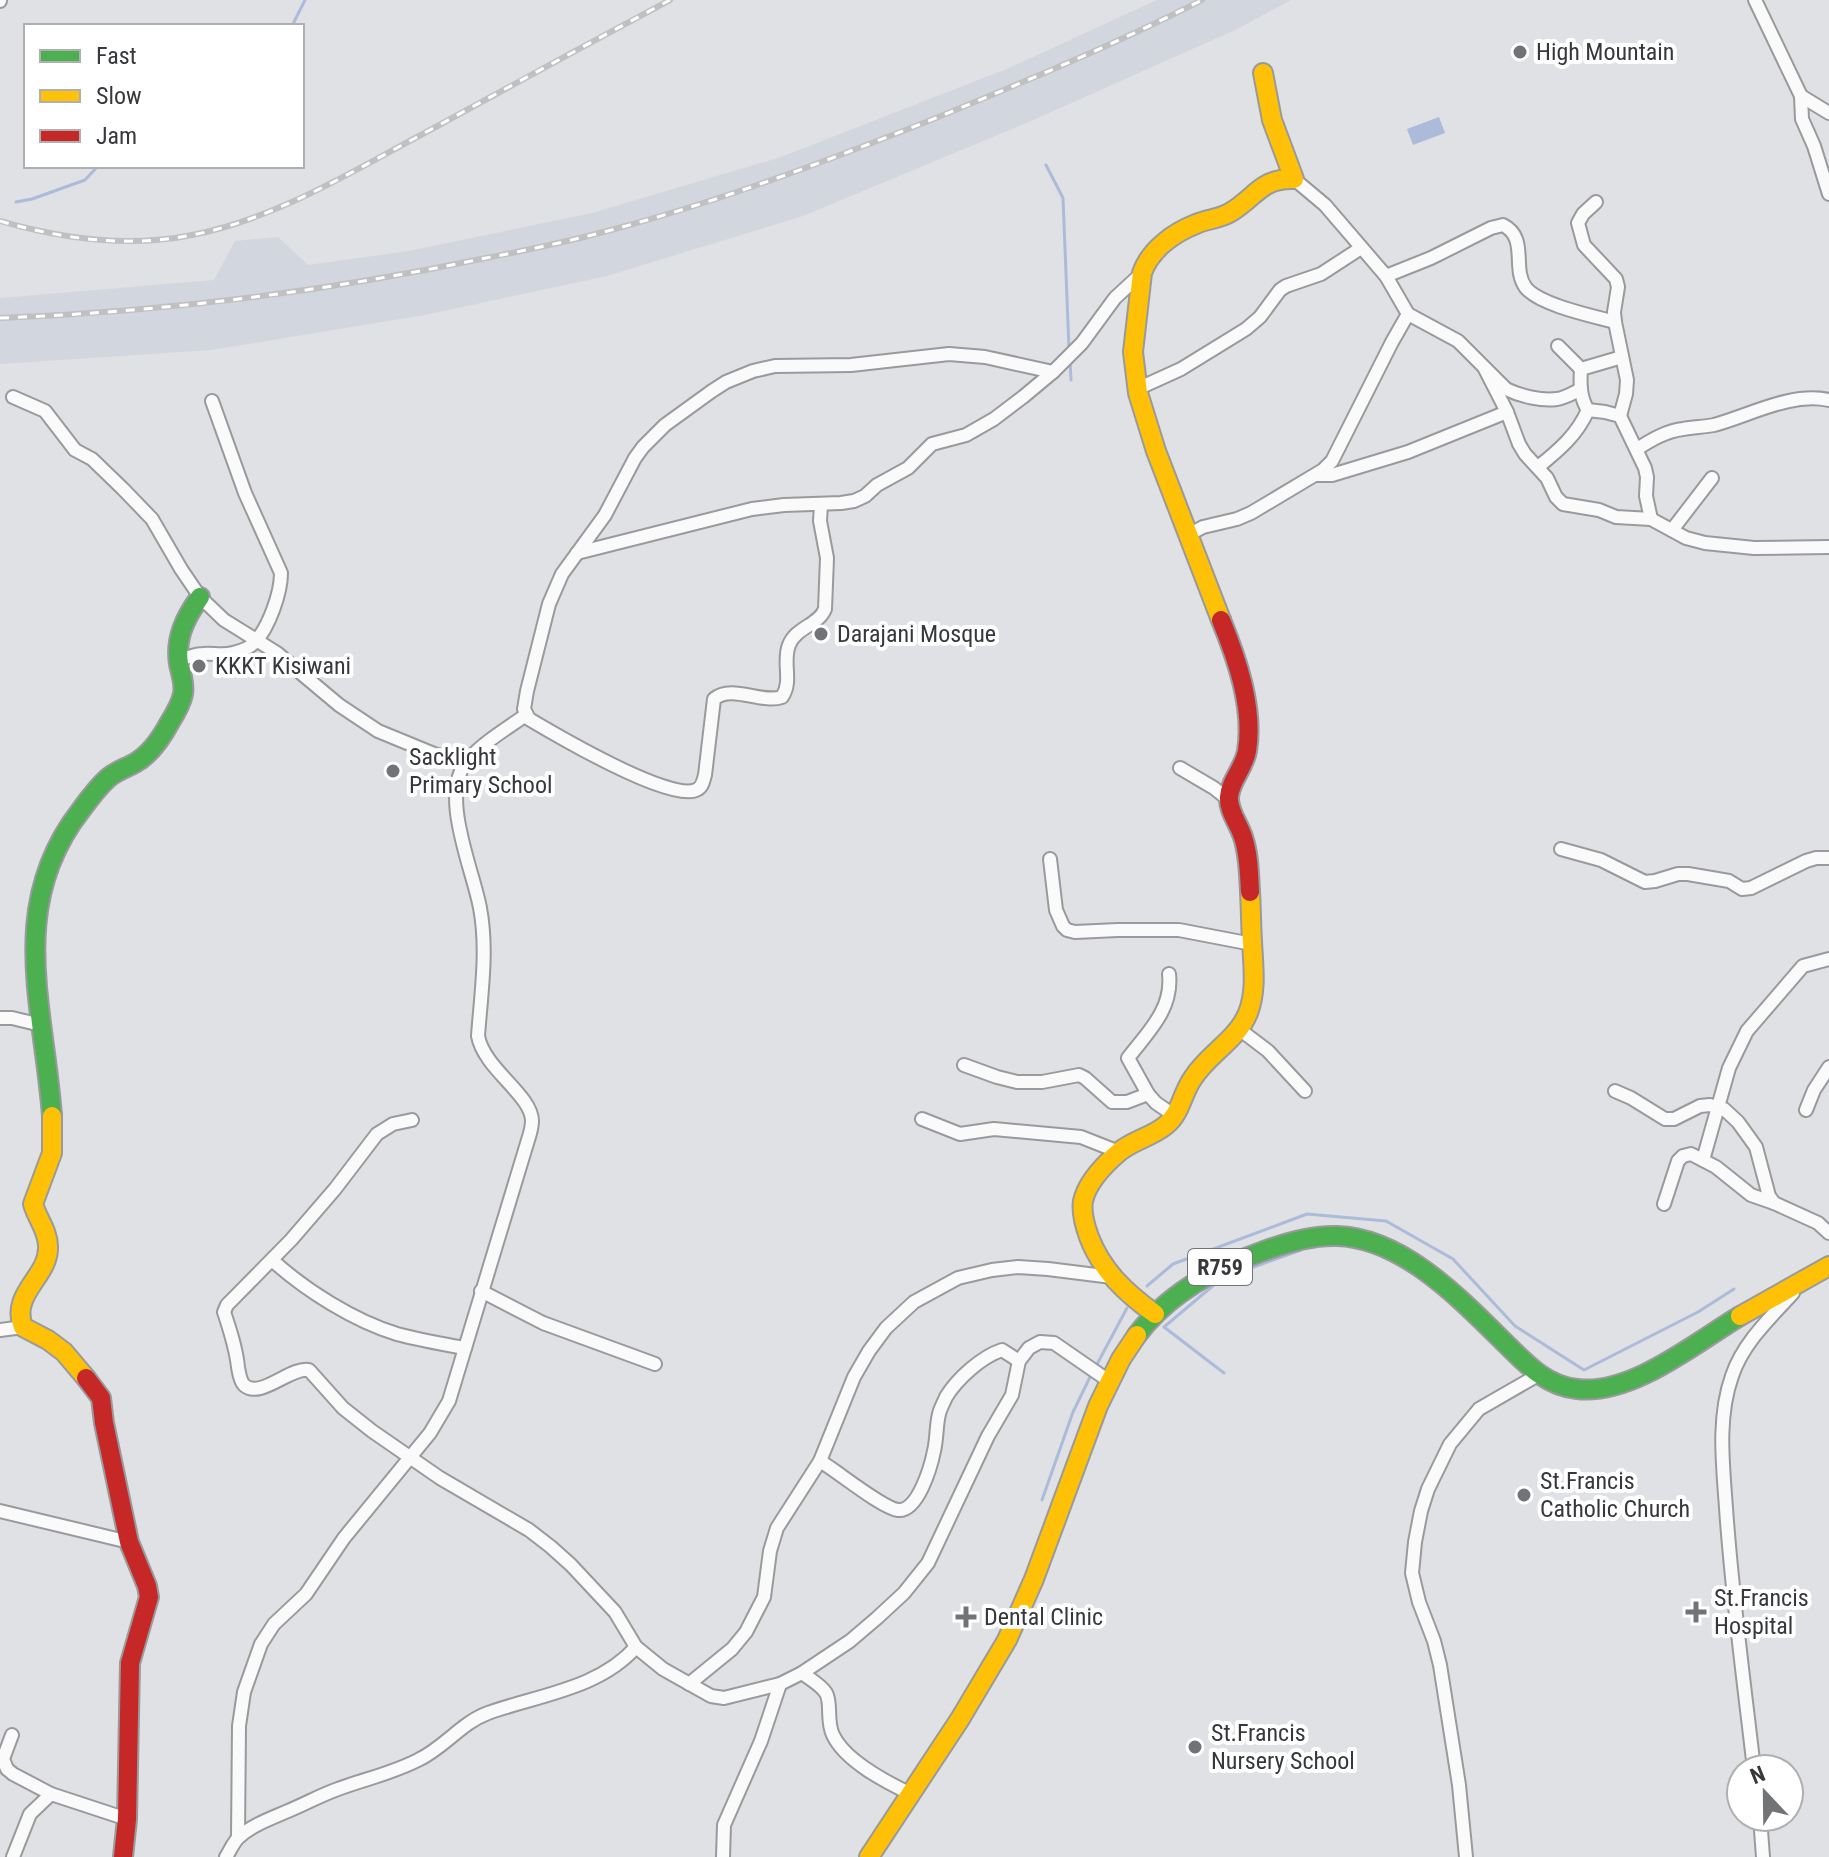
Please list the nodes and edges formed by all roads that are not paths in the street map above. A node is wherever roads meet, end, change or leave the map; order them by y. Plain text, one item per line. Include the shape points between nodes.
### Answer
1 (1755, 0) edge
2 (1263, 73) dead end
3 (1801, 96) junction
4 (1829, 113) edge
5 (1294, 179) junction
6 (1829, 194) edge
7 (1596, 202) dead end
8 (1361, 248) junction
9 (1142, 273) junction
10 (1386, 276) junction
11 (1408, 314) junction
12 (1615, 322) junction
13 (1558, 346) dead end
14 (1622, 357) junction
15 (1485, 369) junction
16 (1581, 369) junction
17 (1053, 372) junction
18 (1137, 389) junction
19 (1581, 389) junction
20 (13, 397) dead end
21 (1829, 400) edge
22 (212, 401) dead end
23 (1588, 410) junction
24 (1507, 412) junction
25 (1620, 416) junction
26 (1637, 449) junction
27 (1538, 467) junction
28 (1317, 475) junction
29 (1712, 478) dead end
30 (821, 504) junction
31 (1651, 519) junction
32 (1672, 530) junction
33 (1186, 536) junction
34 (1829, 547) edge
35 (577, 553) junction
36 (200, 597) junction
37 (257, 640) junction
38 (179, 660) junction
39 (526, 715) junction
40 (466, 762) junction
41 (1180, 768) dead end
42 (1229, 800) junction
43 (1561, 849) dead end
44 (1829, 858) edge
45 (1050, 859) dead end
46 (1252, 944) junction
47 (1829, 959) edge
48 (1169, 974) dead end
49 (0, 1018) edge
50 (41, 1025) junction
51 (1239, 1029) junction
52 (964, 1065) dead end
53 (1829, 1067) edge
54 (1305, 1091) dead end
55 (1615, 1091) dead end
56 (1148, 1094) junction
57 (1717, 1107) junction
58 (1806, 1110) dead end
59 (1175, 1116) junction
60 (922, 1119) dead end
61 (412, 1120) dead end
62 (1119, 1152) junction
63 (1703, 1160) junction
64 (1774, 1203) junction
65 (1664, 1204) dead end
66 (1829, 1233) edge
67 (272, 1260) junction
68 (1829, 1266) edge
69 (1112, 1277) junction
70 (1806, 1279) junction
71 (481, 1291) junction
72 (1155, 1314) junction
73 (23, 1327) junction
74 (0, 1330) edge
75 (465, 1348) junction
76 (1019, 1361) junction
77 (655, 1364) dead end
78 (1538, 1375) junction
79 (1109, 1381) junction
80 (410, 1457) junction
81 (820, 1461) junction
82 (0, 1511) edge
83 (129, 1542) junction
84 (636, 1647) junction
85 (802, 1673) junction
86 (689, 1684) junction
87 (780, 1684) junction
88 (12, 1735) dead end
89 (1752, 1753) edge
90 (51, 1794) junction
91 (911, 1794) junction
92 (127, 1819) junction
93 (1761, 1833) edge
94 (238, 1837) junction
95 (13, 1857) edge
96 (123, 1857) edge
97 (226, 1857) edge
98 (723, 1857) edge
99 (869, 1857) edge
100 (1466, 1857) edge
101 (1763, 1857) edge

1 - 3 street
2 - 5 street via 1272,120
3 - 4 street
3 - 6 street via 1802,119
5 - 8 street via 1325,205
5 - 9 street via 1271,179 1229,214 1183,232 1149,258
7 - 12 street via 1578,223 1584,245 1616,279
8 - 10 street
8 - 18 street via 1321,274 1286,286 1246,329
9 - 17 street
9 - 18 street via 1133,343
10 - 11 street
10 - 12 street via 1503,225 1517,238 1521,279 1537,297
11 - 15 street via 1452,336
11 - 28 street via 1332,461
12 - 14 street
13 - 16 street
14 - 16 street
14 - 25 street via 1628,387
15 - 19 street via 1516,394 1559,399
15 - 24 street
16 - 19 street
17 - 30 street via 994,419 966,435 932,444 908,468 865,496
17 - 35 street via 949,354 753,371 712,391 643,447
18 - 33 street
19 - 23 street
20 - 36 street via 45,411 75,450 92,459 152,519
21 - 26 street via 1787,402 1710,426 1669,432
22 - 37 street via 281,573 275,604
23 - 25 street
23 - 27 street via 1570,440
24 - 27 street via 1519,444
24 - 28 street via 1408,452
25 - 26 street
26 - 31 street via 1647,477
27 - 31 street via 1563,504
28 - 33 street via 1251,513
29 - 32 street
30 - 35 street via 752,509
30 - 39 street via 827,558 824,614 791,641 782,697 720,694 714,699 705,775 698,789 658,785 572,744
31 - 32 street
32 - 34 street via 1729,547
33 - 42 street via 1236,661 1245,702 1246,757
35 - 39 street via 549,604
36 - 37 street
36 - 38 street via 182,623
37 - 38 street via 233,654
37 - 40 street via 378,731
38 - 50 street via 183,696 154,745 137,762 110,776 76,814 46,873 35,945
39 - 40 street
40 - 71 street via 458,779 456,810 483,928 478,1036 489,1062 528,1107 532,1119
41 - 42 street
42 - 46 street via 1249,866
43 - 44 street via 1601,860 1645,882 1688,874 1729,881 1742,889 1806,861
45 - 46 street via 1056,910 1067,930 1179,930
46 - 51 street via 1253,1000
47 - 57 street via 1803,966 1747,1031
48 - 56 street via 1163,1011 1128,1058
49 - 50 street
50 - 73 street via 52,1151 33,1204 48,1250 20,1305
51 - 54 street
51 - 59 street via 1190,1081
52 - 56 street via 1017,1082 1079,1075 1112,1102
53 - 58 street
55 - 57 street via 1665,1119 1700,1106
56 - 59 street
57 - 63 street
57 - 64 street via 1730,1114 1756,1147
59 - 62 street
60 - 62 street via 960,1134 994,1129 1081,1137
61 - 67 street via 377,1134
62 - 69 street via 1083,1203 1085,1226
63 - 64 street via 1751,1195
63 - 65 street via 1691,1154 1678,1161
64 - 66 street
67 - 75 street via 308,1289 380,1328
67 - 80 street via 225,1309 242,1384 256,1389 306,1369 343,1408
68 - 70 street, R759
69 - 72 street
69 - 81 street via 1018,1267 992,1270 958,1278 914,1302 869,1351
70 - 78 street, R759 via 1618,1385 1564,1387
70 - 89 street via 1746,1346 1732,1374 1722,1421 1729,1549
71 - 75 street
71 - 77 street via 543,1323
72 - 78 street, R759 via 1181,1290 1220,1267 1286,1242 1344,1236 1371,1241 1418,1266
72 - 79 street, R759 via 1118,1360
73 - 74 street
73 - 83 street via 64,1352 101,1398
75 - 80 street via 449,1401
76 - 79 street via 1034,1344 1054,1343
76 - 81 street via 1002,1350 994,1353 947,1395 925,1480 904,1509 885,1505
76 - 85 street via 1012,1395 928,1563 877,1618
78 - 100 street via 1479,1409 1450,1444 1428,1489 1415,1542 1412,1573 1440,1665
79 - 91 street, R759 via 998,1659
80 - 84 street via 551,1547 615,1612
80 - 94 street via 306,1594 261,1644 239,1726
81 - 86 street via 777,1528 764,1597 746,1632
82 - 83 street
83 - 92 street via 149,1597 130,1663
84 - 86 street
84 - 94 street via 610,1669 552,1695 487,1713 419,1760 335,1790
85 - 87 street
85 - 91 street via 829,1698 828,1719 837,1743
86 - 87 street via 724,1698
87 - 98 street via 724,1825
88 - 90 street via 3,1759 7,1769
90 - 92 street
90 - 95 street via 30,1814
91 - 99 street, R759
92 - 96 street
93 - 101 street
94 - 97 street

